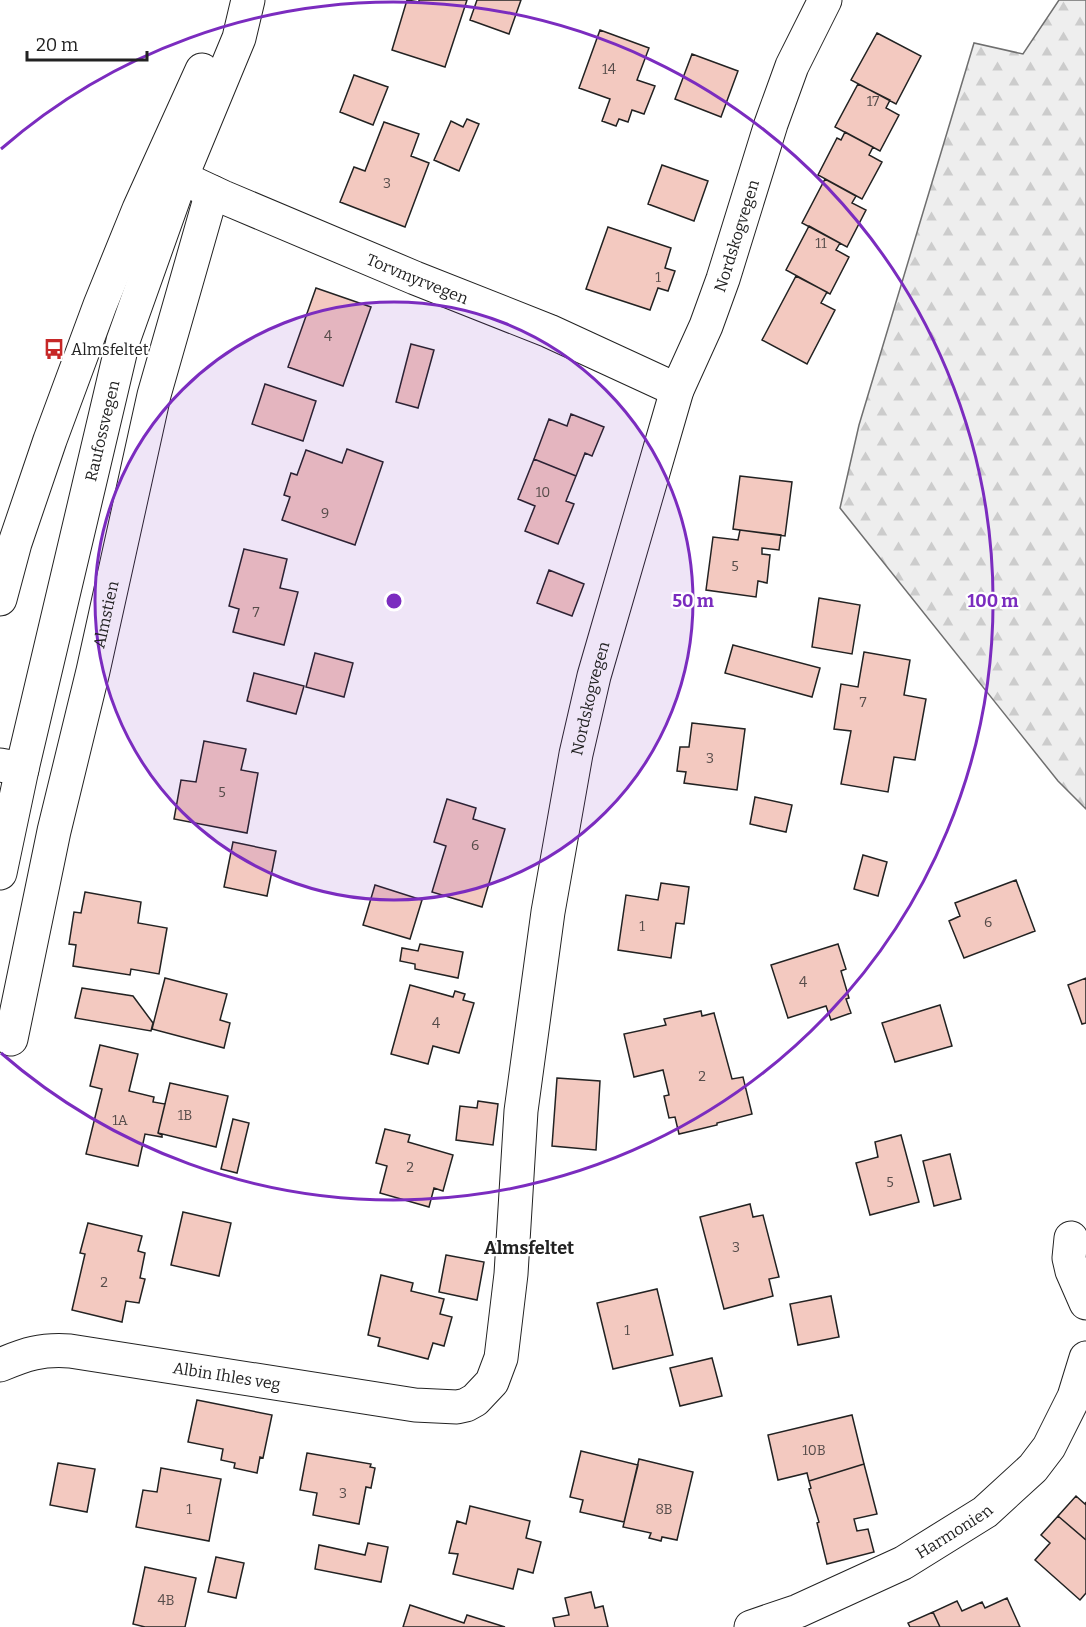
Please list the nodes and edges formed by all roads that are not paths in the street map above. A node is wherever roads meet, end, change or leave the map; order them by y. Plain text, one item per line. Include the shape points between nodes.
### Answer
1 (246, 0) edge
2 (825, 0) edge
3 (170, 172) junction
4 (212, 192) junction
5 (676, 390) junction
6 (0, 598) edge
7 (11, 767) edge
8 (4, 836) edge
9 (0, 873) edge
10 (11, 1039) dead end
11 (1071, 1238) dead end
12 (1086, 1303) edge
13 (1086, 1358) edge
14 (0, 1365) edge
15 (457, 1407) joint
16 (750, 1627) edge

1 - 3 street, Raufossvegen via 220,30
2 - 5 street, Nordskogvegen via 792,66 723,279
3 - 4 street, Torvmyrvegen
3 - 6 street, Raufossvegen via 139,209 100,305 50,440
3 - 7 street, Raufossvegen
4 - 5 street, Torvmyrvegen via 549,331
4 - 10 street, Almstien via 154,395 54,831
5 - 15 street, Nordskogvegen via 594,676 576,754 548,912 521,1111 511,1274 501,1358 492,1382 476,1400
7 - 8 street, Raufossvegen
8 - 9 street, Raufossvegen
11 - 12 street via 1068,1258
13 - 16 street, Harmonien via 1074,1397 1049,1447 1033,1468 985,1512 903,1563 798,1611
14 - 15 street, Albin Ihles veg via 50,1349 416,1405

